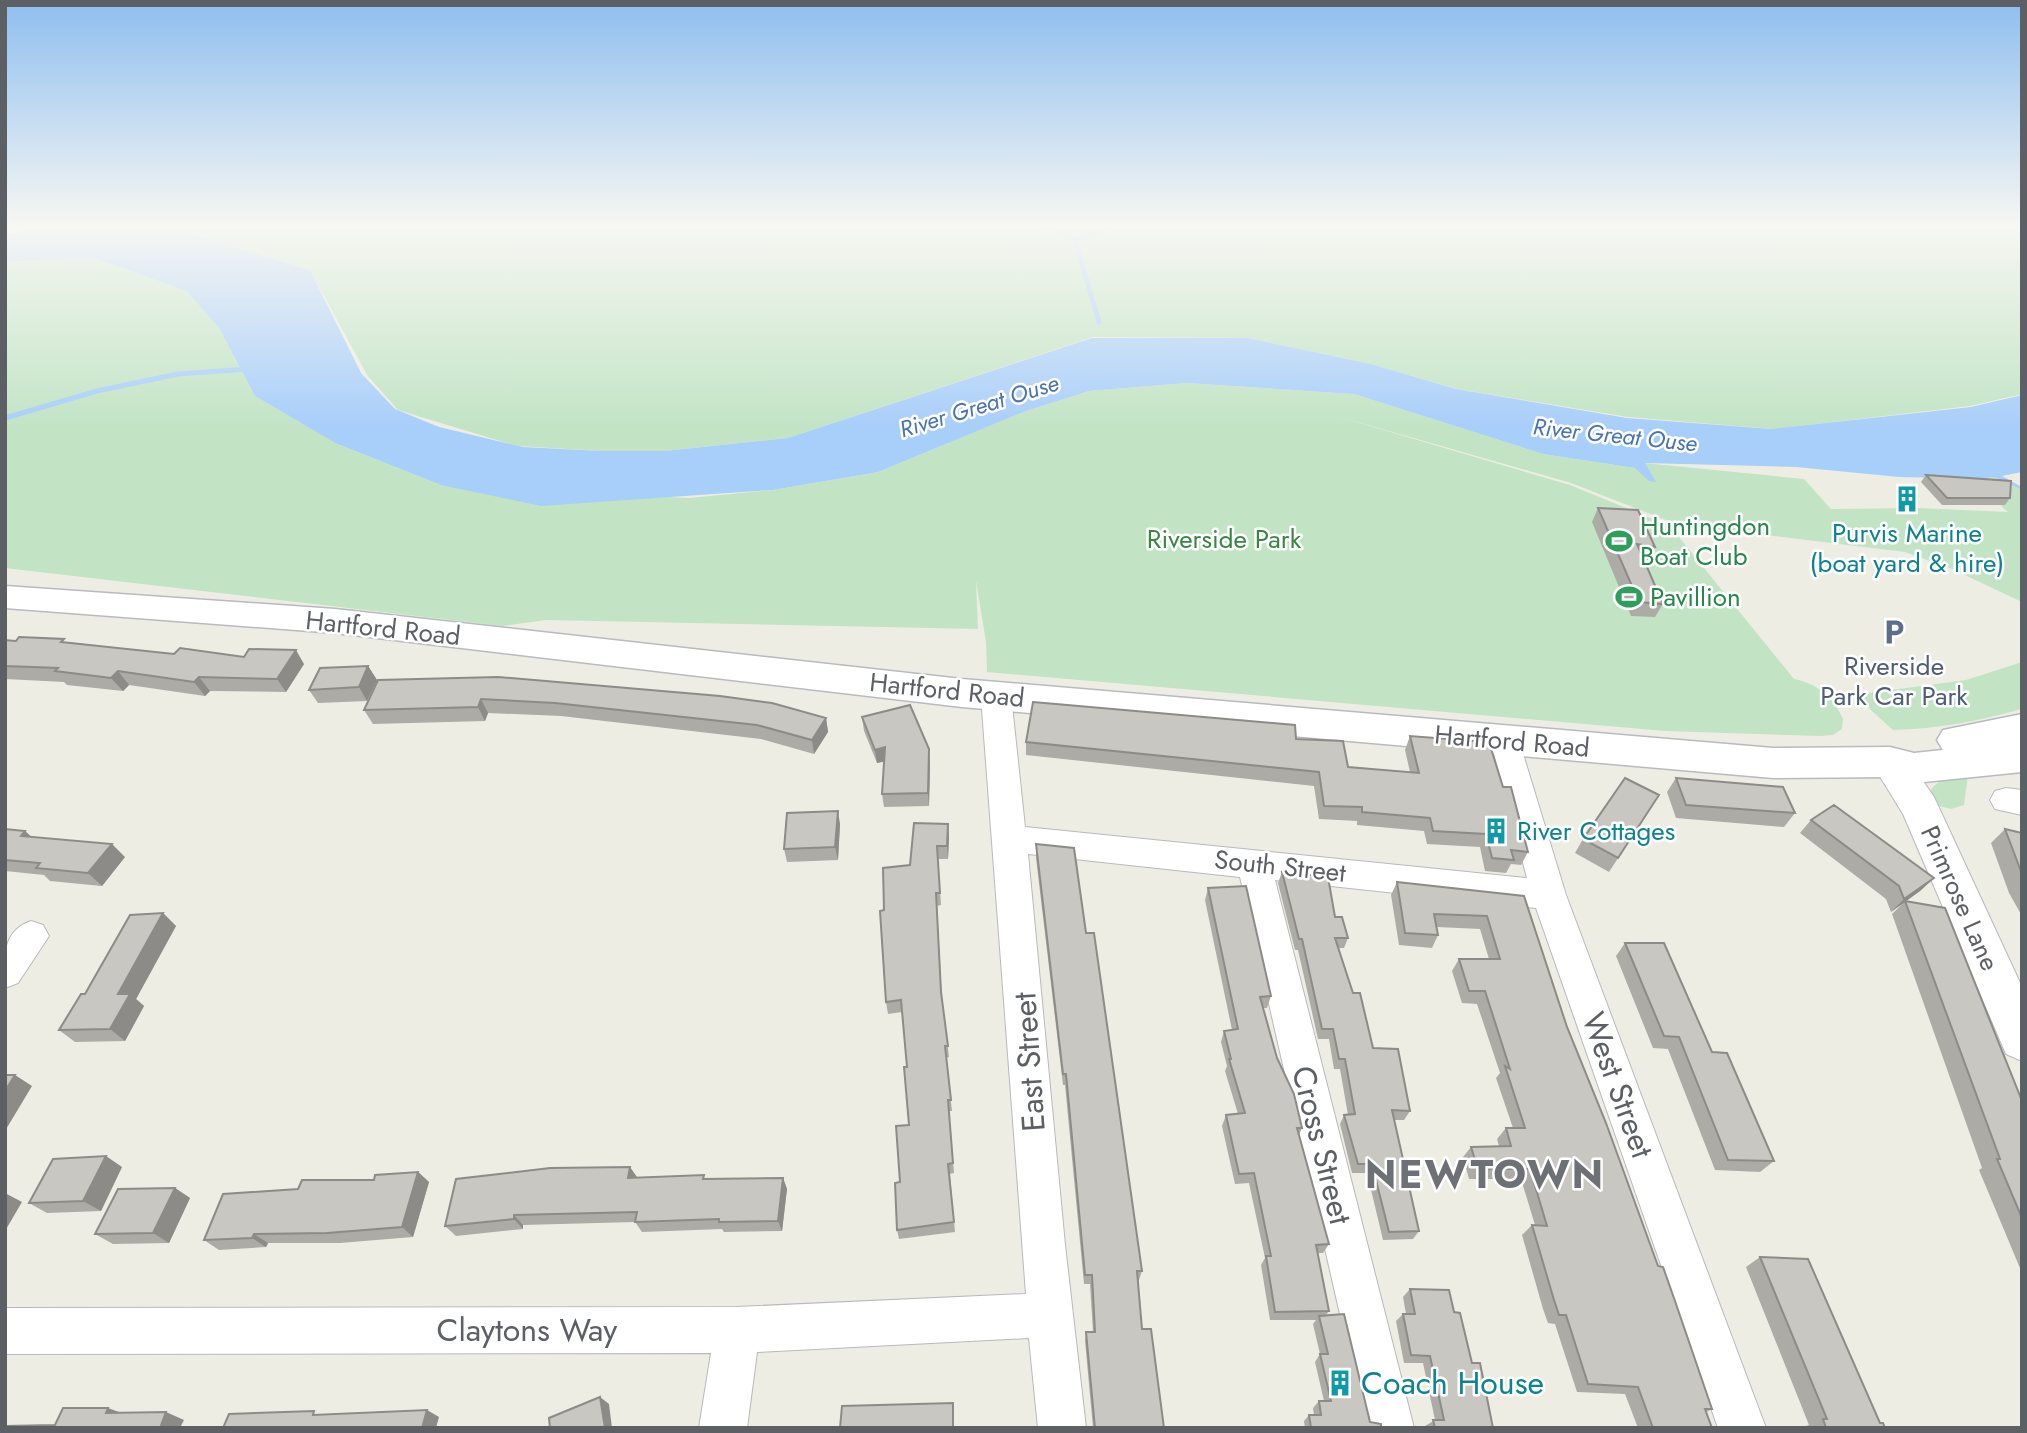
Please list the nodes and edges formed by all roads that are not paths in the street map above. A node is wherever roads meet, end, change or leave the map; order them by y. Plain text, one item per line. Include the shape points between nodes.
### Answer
1 (5, 597) edge
2 (996, 696) junction
3 (2022, 728) edge
4 (1505, 740) junction
5 (2022, 757) edge
6 (1890, 762) junction
7 (1011, 839) junction
8 (1254, 863) junction
9 (1549, 895) junction
10 (2022, 1039) edge
11 (1048, 1315) junction
12 (737, 1330) junction
13 (5, 1331) edge
14 (723, 1428) edge
15 (1062, 1428) edge
16 (1390, 1428) edge
17 (1742, 1428) edge

1 - 2 main road, Hartford Road via 335,621
2 - 4 main road, Hartford Road
2 - 7 street, East Street
3 - 6 main road via 1930,745 1899,753
4 - 6 main road, Hartford Road via 1773,763
4 - 9 street, West Street
5 - 6 main road, Hartford Road via 1914,768
6 - 10 street, Primrose Lane via 1920,808
7 - 8 street, South Street
7 - 11 street, East Street
8 - 9 street, South Street
8 - 16 street, Cross Street
9 - 17 street, West Street
11 - 12 street, Claytons Way
11 - 15 street, East Street
12 - 13 street, Claytons Way
12 - 14 street

